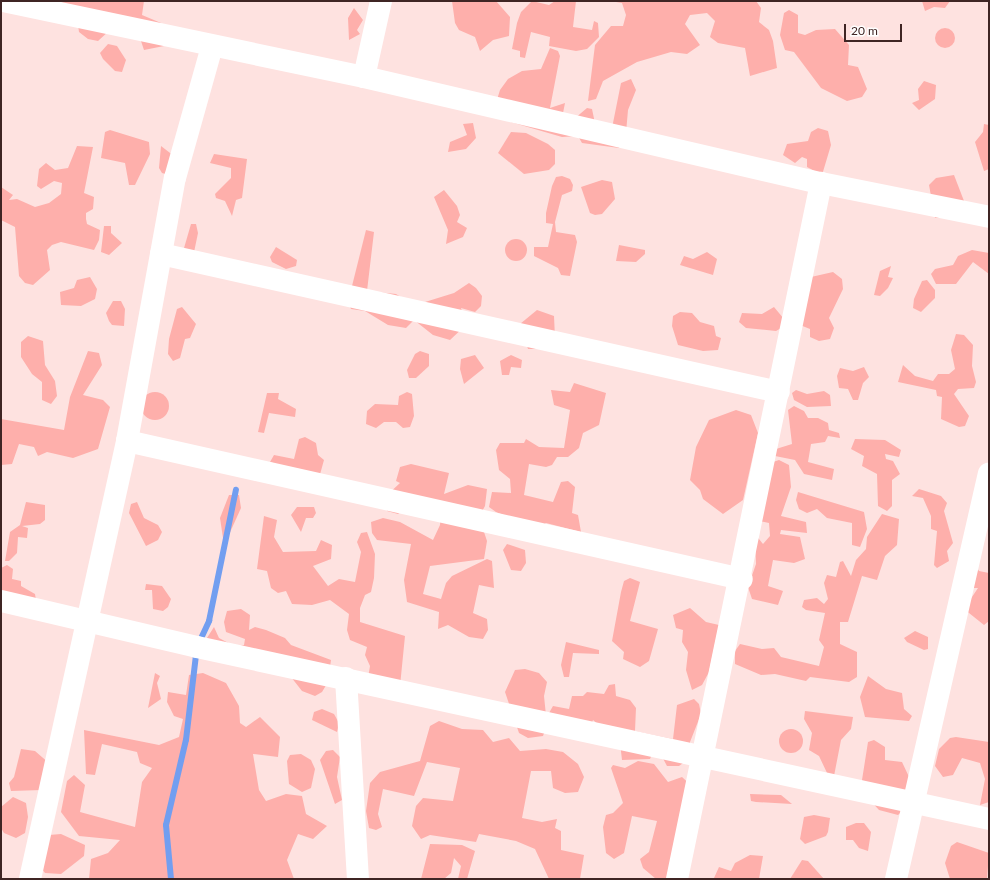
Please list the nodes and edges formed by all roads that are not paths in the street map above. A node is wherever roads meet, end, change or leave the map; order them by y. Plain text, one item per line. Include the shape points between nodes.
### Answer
1 (3, 1) edge
2 (381, 1) edge
3 (212, 46) junction
4 (364, 77) junction
5 (821, 183) junction
6 (988, 213) edge
7 (161, 254) junction
8 (779, 392) junction
9 (127, 441) junction
10 (989, 474) edge
11 (742, 579) junction
12 (1, 600) edge
13 (87, 621) junction
14 (346, 678) junction
15 (704, 759) junction
16 (913, 802) junction
17 (989, 819) edge
18 (30, 879) edge
19 (358, 879) edge
20 (677, 879) edge
21 (896, 879) edge

1 - 3 street
2 - 4 street
3 - 4 street
3 - 7 street via 175,178
4 - 5 street
5 - 6 street
5 - 8 street
7 - 8 street
7 - 9 street
8 - 11 street
9 - 11 street
9 - 13 street
10 - 16 street
11 - 15 street
12 - 13 street
13 - 14 street
13 - 18 street
14 - 15 street
14 - 19 street
15 - 16 street
15 - 20 street
16 - 17 street
16 - 21 street

